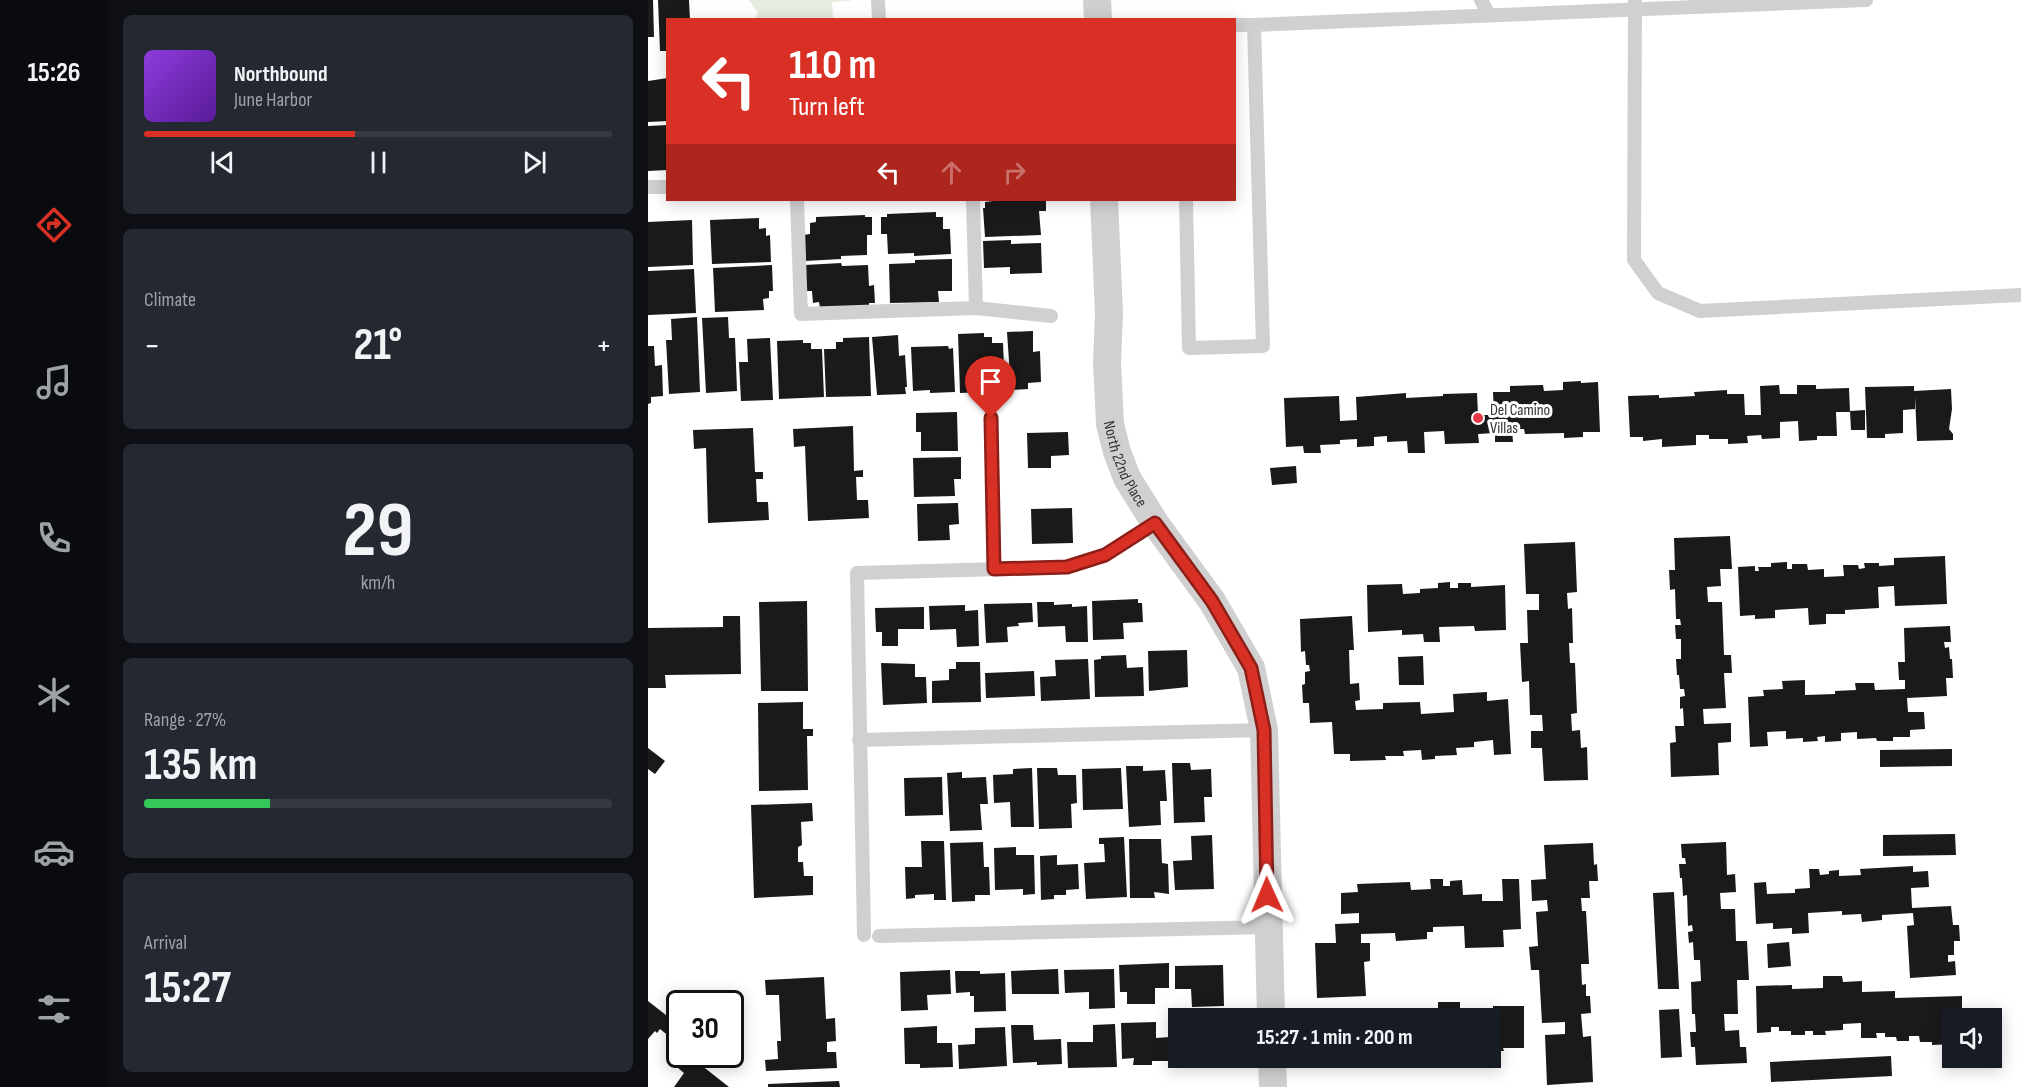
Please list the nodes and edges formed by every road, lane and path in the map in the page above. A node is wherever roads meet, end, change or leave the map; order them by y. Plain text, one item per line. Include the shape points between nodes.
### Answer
1 (878, 0) edge
2 (1097, 0) edge
3 (1481, 0) edge
4 (1866, 0) edge
5 (1635, 5) edge
6 (1489, 15) junction
7 (879, 18) edge
8 (1098, 18) edge
9 (1236, 25) edge
10 (1254, 25) junction
11 (648, 187) edge
12 (666, 187) edge
13 (797, 201) edge
14 (973, 201) edge
15 (1104, 201) edge
16 (1186, 201) edge
17 (2021, 295) edge
18 (976, 308) junction
19 (1051, 316) dead end
20 (991, 418) dead end
21 (1155, 523) junction
22 (994, 569) junction
23 (1264, 730) junction
24 (859, 740) junction
25 (1268, 927) junction
26 (864, 935) dead end
27 (879, 936) dead end
28 (1271, 1008) edge
29 (1272, 1068) edge
30 (1273, 1087) edge

1 - 7 lane
2 - 8 street
3 - 6 lane
4 - 5 lane
5 - 6 lane
5 - 17 lane via 1634,260 1658,293 1700,311
6 - 10 lane
9 - 10 lane
10 - 16 lane via 1263,346 1189,348
11 - 12 lane
13 - 18 lane via 801,314
14 - 18 lane
15 - 21 street, North 22nd Place via 1110,424 1127,478
18 - 19 lane
20 - 22 lane
21 - 22 lane via 1105,555 1067,567
21 - 23 street, North 22nd Place via 1212,601 1251,668
22 - 24 lane via 857,573
23 - 24 lane
23 - 25 street, North 22nd Place
24 - 26 lane
25 - 27 lane
25 - 28 street, North 22nd Place
29 - 30 street

